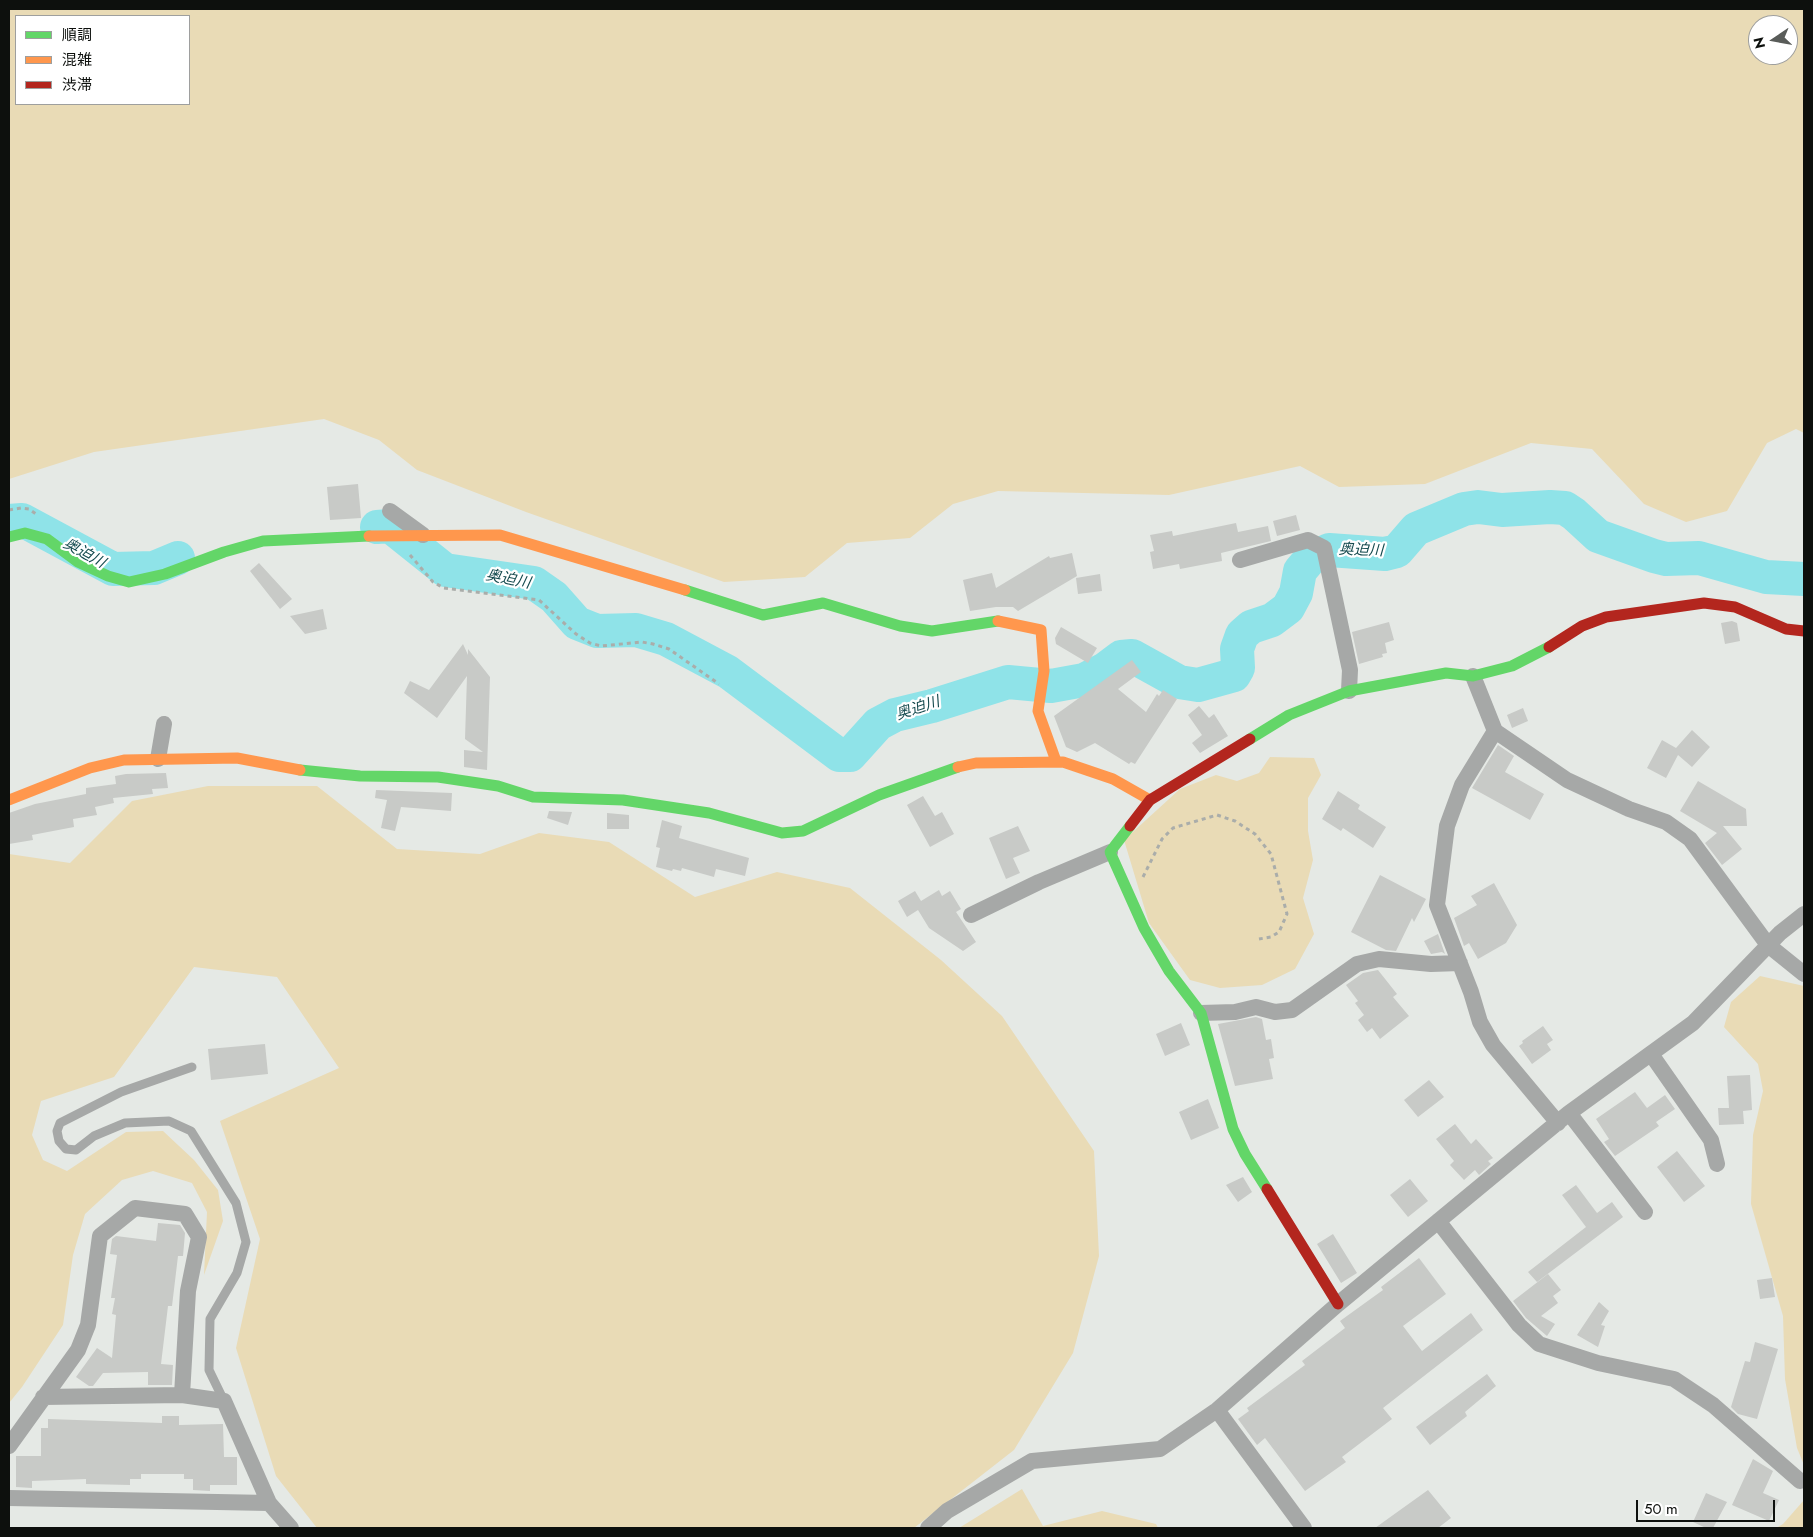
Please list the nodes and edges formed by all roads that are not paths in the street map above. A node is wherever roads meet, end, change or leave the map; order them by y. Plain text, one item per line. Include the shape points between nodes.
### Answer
1 (390, 511) dead end
2 (423, 535) junction
3 (9, 537) edge
4 (1240, 560) dead end
5 (1804, 631) edge
6 (1473, 676) junction
7 (1349, 691) junction
8 (164, 724) dead end
9 (1494, 731) junction
10 (158, 758) junction
11 (1056, 761) junction
12 (9, 800) edge
13 (1150, 800) junction
14 (1110, 852) junction
15 (1804, 914) edge
16 (971, 915) dead end
17 (1768, 945) junction
18 (1460, 963) junction
19 (1804, 974) edge
20 (1201, 1013) junction
21 (1651, 1054) junction
22 (192, 1067) dead end
23 (1564, 1118) junction
24 (1717, 1164) dead end
25 (1645, 1212) dead end
26 (1438, 1221) junction
27 (1338, 1304) junction
28 (182, 1395) junction
29 (44, 1397) junction
30 (224, 1402) junction
31 (1217, 1410) junction
32 (9, 1446) edge
33 (1800, 1482) dead end
34 (9, 1498) edge
35 (268, 1503) junction
36 (291, 1528) edge
37 (928, 1528) edge
38 (1304, 1528) edge

1 - 2 street
2 - 3 street via 264,541 165,574 129,582 78,562 47,539 25,533
2 - 11 street via 500,535 764,616 823,603 900,626 932,631 998,621 1041,630 1044,671 1038,711
4 - 7 street via 1308,540 1324,548 1350,670
5 - 6 street via 1786,629 1735,607 1704,603 1606,618 1582,626 1537,655 1512,666
6 - 7 street via 1446,673
6 - 9 street
7 - 13 street via 1289,715
8 - 10 street
9 - 17 street via 1567,780 1666,822 1690,839
9 - 18 street via 1462,785 1446,826 1437,905
10 - 11 street via 236,758 298,770 360,776 438,777 498,786 533,797 623,800 709,813 782,833 803,831 879,795 951,768 976,763
10 - 12 street via 124,760 90,768
11 - 13 street via 1113,779
13 - 14 street
14 - 16 street
14 - 20 street via 1144,928
15 - 17 street
17 - 19 street
17 - 21 street via 1693,1023
18 - 20 street via 1379,959 1357,964 1292,1010 1275,1012 1256,1007 1235,1012
18 - 23 street via 1480,1022 1493,1045
20 - 27 street via 1233,1129 1245,1154
21 - 23 street
21 - 24 street via 1711,1140
22 - 30 lane via 121,1092 60,1123 56,1132 66,1149 76,1150 94,1136 125,1123 169,1121 191,1131 236,1202 246,1242 237,1273 210,1319 210,1370
23 - 25 street
23 - 26 street
26 - 27 street
26 - 33 street via 1519,1325 1539,1344 1598,1363 1674,1379 1712,1405
27 - 31 street
28 - 29 street
28 - 29 street via 188,1291 199,1237 185,1214 135,1208 100,1236 88,1325 78,1350
28 - 30 street
29 - 32 street
30 - 35 street
31 - 37 street via 1160,1449 1032,1461 948,1511
31 - 38 street
34 - 35 street
35 - 36 street

